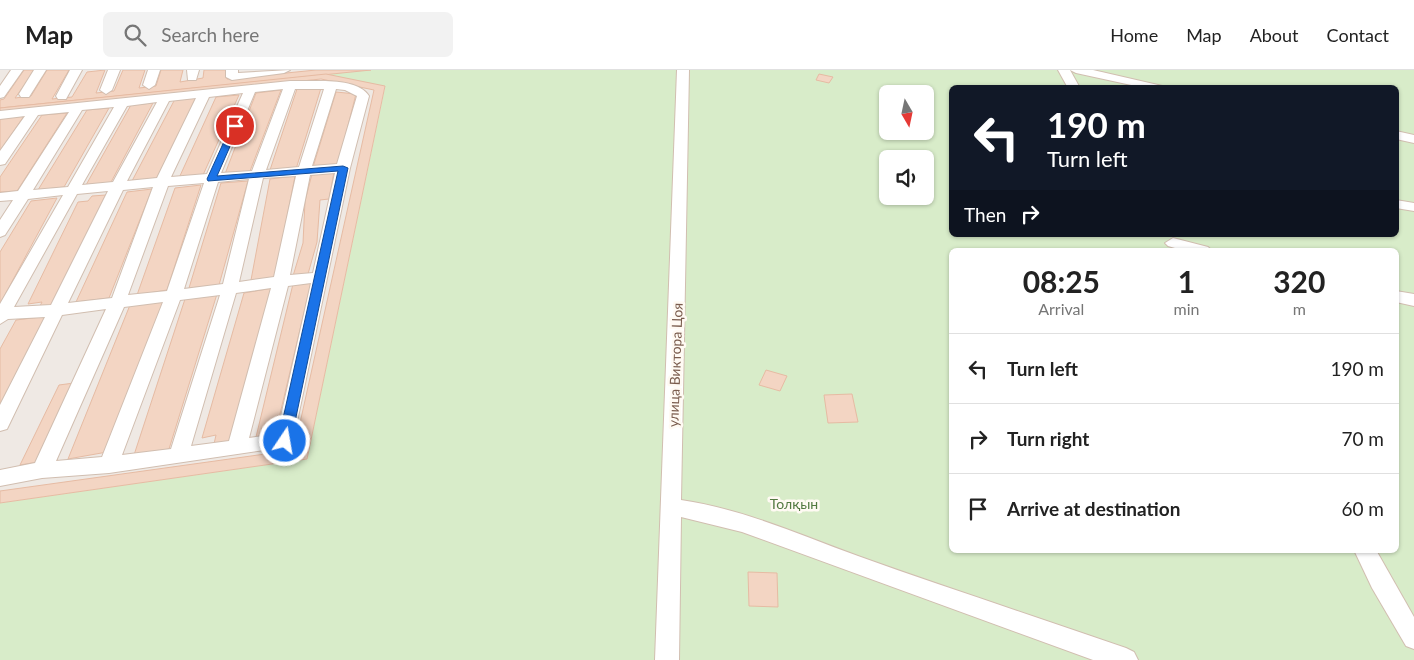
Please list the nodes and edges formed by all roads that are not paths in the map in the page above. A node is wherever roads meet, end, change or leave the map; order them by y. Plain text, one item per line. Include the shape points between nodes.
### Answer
1 (17, 70) edge
2 (40, 70) edge
3 (76, 70) edge
4 (114, 70) edge
5 (154, 70) edge
6 (232, 70) edge
7 (284, 70) edge
8 (683, 70) edge
9 (1064, 70) edge
10 (1076, 70) edge
11 (272, 71) edge
12 (149, 85) dead end
13 (290, 85) junction
14 (331, 85) junction
15 (1072, 85) edge
16 (1150, 85) edge
17 (106, 90) dead end
18 (250, 91) junction
19 (0, 94) edge
20 (25, 94) dead end
21 (205, 94) junction
22 (62, 96) dead end
23 (165, 98) junction
24 (122, 103) junction
25 (77, 108) junction
26 (34, 112) junction
27 (0, 115) edge
28 (1399, 135) edge
29 (1412, 136) edge
30 (0, 161) edge
31 (343, 168) junction
32 (304, 172) junction
33 (257, 176) junction
34 (212, 179) junction
35 (162, 182) junction
36 (117, 187) junction
37 (72, 191) junction
38 (23, 195) junction
39 (0, 197) edge
40 (1399, 204) edge
41 (1414, 207) edge
42 (0, 232) edge
43 (1173, 243) edge
44 (1194, 248) edge
45 (320, 278) junction
46 (281, 281) junction
47 (230, 288) junction
48 (174, 294) junction
49 (1399, 297) edge
50 (1414, 300) edge
51 (118, 302) junction
52 (57, 310) junction
53 (1, 316) edge
54 (0, 424) edge
55 (237, 447) junction
56 (179, 455) junction
57 (109, 465) junction
58 (42, 470) junction
59 (0, 478) edge
60 (671, 507) junction
61 (1367, 553) edge
62 (1414, 638) edge
63 (667, 660) edge
64 (1126, 660) edge

1 - 19 street
2 - 20 street
3 - 22 street
4 - 17 street
5 - 12 street
6 - 11 street via 232,77
7 - 11 street
8 - 60 street, улица Виктора Цоя
9 - 15 street
10 - 16 street
13 - 14 street
13 - 18 street
13 - 33 street
14 - 31 street via 347,86 360,91 363,96
14 - 32 street
18 - 21 street
18 - 34 street
21 - 23 street
21 - 35 street
23 - 24 street
23 - 36 street
24 - 25 street
24 - 37 street
25 - 26 street
25 - 38 street
26 - 27 street
26 - 30 street
28 - 29 street
31 - 32 street
31 - 45 street
32 - 33 street
32 - 46 street
33 - 34 street
33 - 47 street
34 - 35 street
34 - 48 street
35 - 36 street
35 - 51 street
36 - 37 street
36 - 52 street
37 - 38 street
37 - 53 street
38 - 39 street
38 - 42 street
40 - 41 street
43 - 44 street
45 - 46 street
45 - 55 street via 285,441
46 - 47 street
46 - 55 street
47 - 48 street
47 - 56 street
48 - 51 street
48 - 57 street
49 - 50 street
51 - 52 street
51 - 58 street
52 - 53 street
52 - 54 street
55 - 56 street
56 - 57 street
57 - 58 street
58 - 59 street
60 - 63 street, улица Виктора Цоя
60 - 64 street via 703,511 780,536 856,566
61 - 62 street

